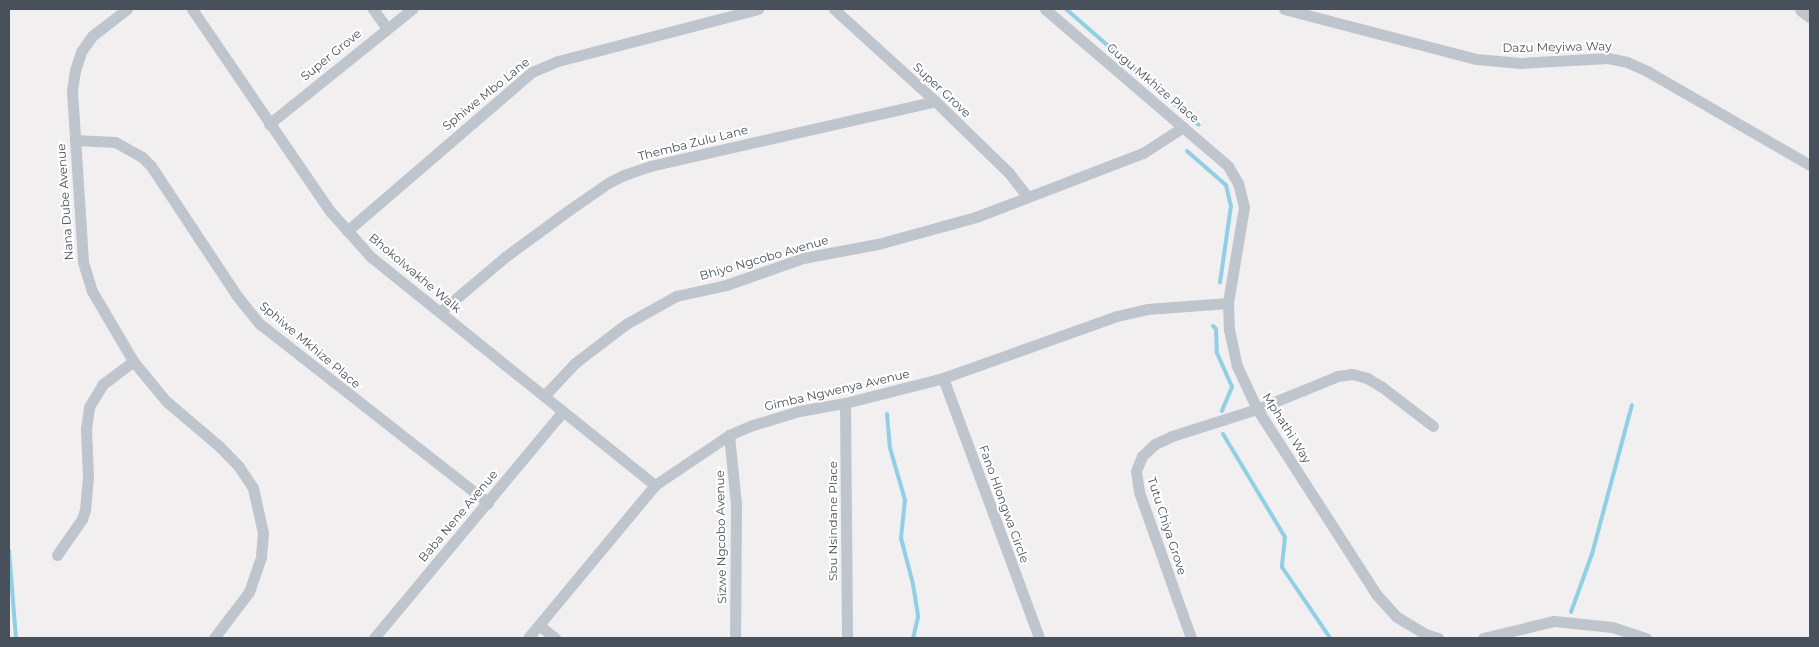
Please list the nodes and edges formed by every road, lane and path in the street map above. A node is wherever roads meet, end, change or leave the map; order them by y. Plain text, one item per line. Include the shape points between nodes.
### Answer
1 (127, 9) edge
2 (192, 9) edge
3 (373, 9) edge
4 (412, 9) edge
5 (758, 9) edge
6 (834, 9) edge
7 (1045, 9) edge
8 (1284, 9) edge
9 (1802, 9) edge
10 (1810, 15) edge
11 (387, 28) junction
12 (935, 101) junction
13 (269, 124) junction
14 (1183, 127) junction
15 (75, 140) junction
16 (1810, 165) edge
17 (1238, 183) joint
18 (1027, 196) junction
19 (347, 231) junction
20 (1228, 303) junction
21 (440, 312) junction
22 (134, 361) junction
23 (943, 378) junction
24 (544, 396) junction
25 (846, 403) junction
26 (1256, 409) junction
27 (563, 412) junction
28 (1433, 426) dead end
29 (729, 435) junction
30 (655, 485) junction
31 (488, 503) junction
32 (57, 555) dead end
33 (539, 625) junction
34 (214, 638) edge
35 (374, 638) edge
36 (528, 638) edge
37 (555, 638) edge
38 (735, 638) edge
39 (847, 638) edge
40 (1039, 638) edge
41 (1190, 638) edge
42 (1438, 638) edge
43 (1483, 638) edge
44 (1646, 638) edge

1 - 15 street, Nana Dube Avenue via 92,36 81,52 72,91
2 - 13 street, Bhokolwakhe Walk
3 - 11 street
4 - 11 street, Super Grove
5 - 19 street, Sphiwe Mbo Lane via 558,61 532,72
6 - 12 street, Super Grove
7 - 14 street, Gugu Mkhize Place
8 - 16 street, Dazu Meyiwa Way via 1476,59 1521,63 1608,58 1627,62
9 - 10 street
11 - 13 street, Super Grove
12 - 18 street, Super Grove via 1009,173
12 - 21 street, Themba Zulu Lane via 650,166 624,175 608,183 498,262
13 - 19 street, Bhokolwakhe Walk
14 - 17 street, Gugu Mkhize Place via 1228,166
14 - 18 street, Bhiyo Ngcobo Avenue via 1142,153
15 - 22 street, Nana Dube Avenue via 83,262 92,291
15 - 31 street, Sphiwe Mkhize Place via 115,142 142,157 237,296 260,324
17 - 20 street, Mphathi Way via 1244,207
18 - 24 street, Bhiyo Ngcobo Avenue via 976,217 932,230 804,258 726,285 676,296 626,324 575,363
19 - 21 street, Bhokolwakhe Walk via 371,257
20 - 23 street, Gimba Ngwenya Avenue via 1147,309 1117,316
20 - 26 street, Mphathi Way via 1232,348
21 - 24 street, Bhokolwakhe Walk
22 - 32 street via 103,384 90,407 86,429 88,477 85,510
22 - 34 street, Nana Dube Avenue via 166,401 239,467 253,488 258,504 263,533 256,574 236,611
23 - 25 street, Gimba Ngwenya Avenue
23 - 40 street, Fano Hlongwa Circle
24 - 27 street, Bhokolwakhe Walk
25 - 29 street, Gimba Ngwenya Avenue via 798,411
25 - 39 street, Sbu Nsindane Place
26 - 28 street via 1338,376 1352,374 1382,386
26 - 41 street, Tutu Chiya Grove via 1155,444 1142,456 1136,471 1139,492
26 - 42 street, Mphathi Way via 1376,594 1398,617 1425,634
27 - 30 street, Bhokolwakhe Walk
27 - 31 street, Baba Nene Avenue
29 - 30 street, Gimba Ngwenya Avenue
29 - 38 street, Sizwe Ngcobo Avenue via 736,504
30 - 33 street, Gimba Ngwenya Avenue
31 - 35 street, Baba Nene Avenue
33 - 36 street, Gimba Ngwenya Avenue
33 - 37 street
43 - 44 street via 1554,620 1612,627

